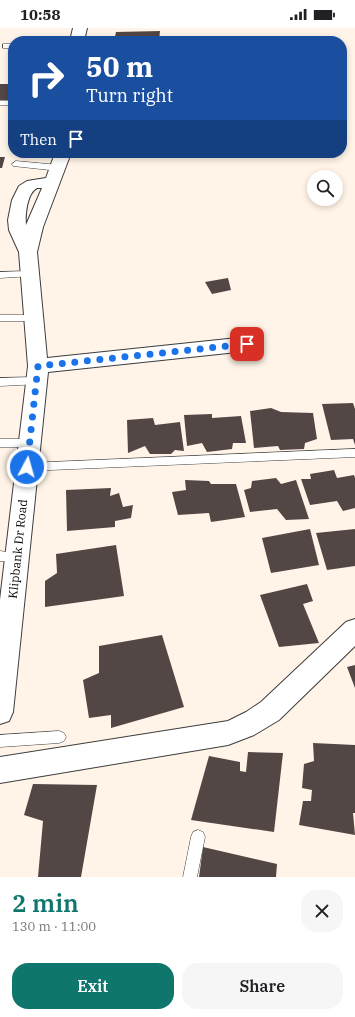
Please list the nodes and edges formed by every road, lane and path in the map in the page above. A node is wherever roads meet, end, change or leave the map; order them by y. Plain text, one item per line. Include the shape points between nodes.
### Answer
1 (16, 164) dead end
2 (58, 168) edge
3 (30, 274) junction
4 (0, 275) edge
5 (0, 318) edge
6 (34, 318) junction
7 (247, 344) dead end
8 (37, 374) junction
9 (0, 382) edge
10 (30, 442) junction
11 (0, 443) edge
12 (355, 453) edge
13 (27, 467) junction
14 (8, 556) edge
15 (355, 630) edge
16 (1, 688) edge
17 (0, 712) edge
18 (59, 737) dead end
19 (0, 741) edge
20 (0, 770) edge
21 (198, 837) dead end
22 (190, 877) edge

1 - 2 lane
2 - 3 street, Klipbank Dr Road via 32,234 28,252
3 - 4 lane
3 - 6 street, Klipbank Dr Road
5 - 6 lane
6 - 8 street, Klipbank Dr Road
7 - 8 street
8 - 9 lane
8 - 10 street, Klipbank Dr Road
10 - 11 lane
10 - 13 street, Klipbank Dr Road
12 - 13 lane
13 - 14 street, Klipbank Dr Road
14 - 16 street, Klipbank Dr Road
15 - 20 street via 270,711 244,728 228,733
16 - 17 street, Klipbank Dr Road
18 - 19 lane
21 - 22 lane

